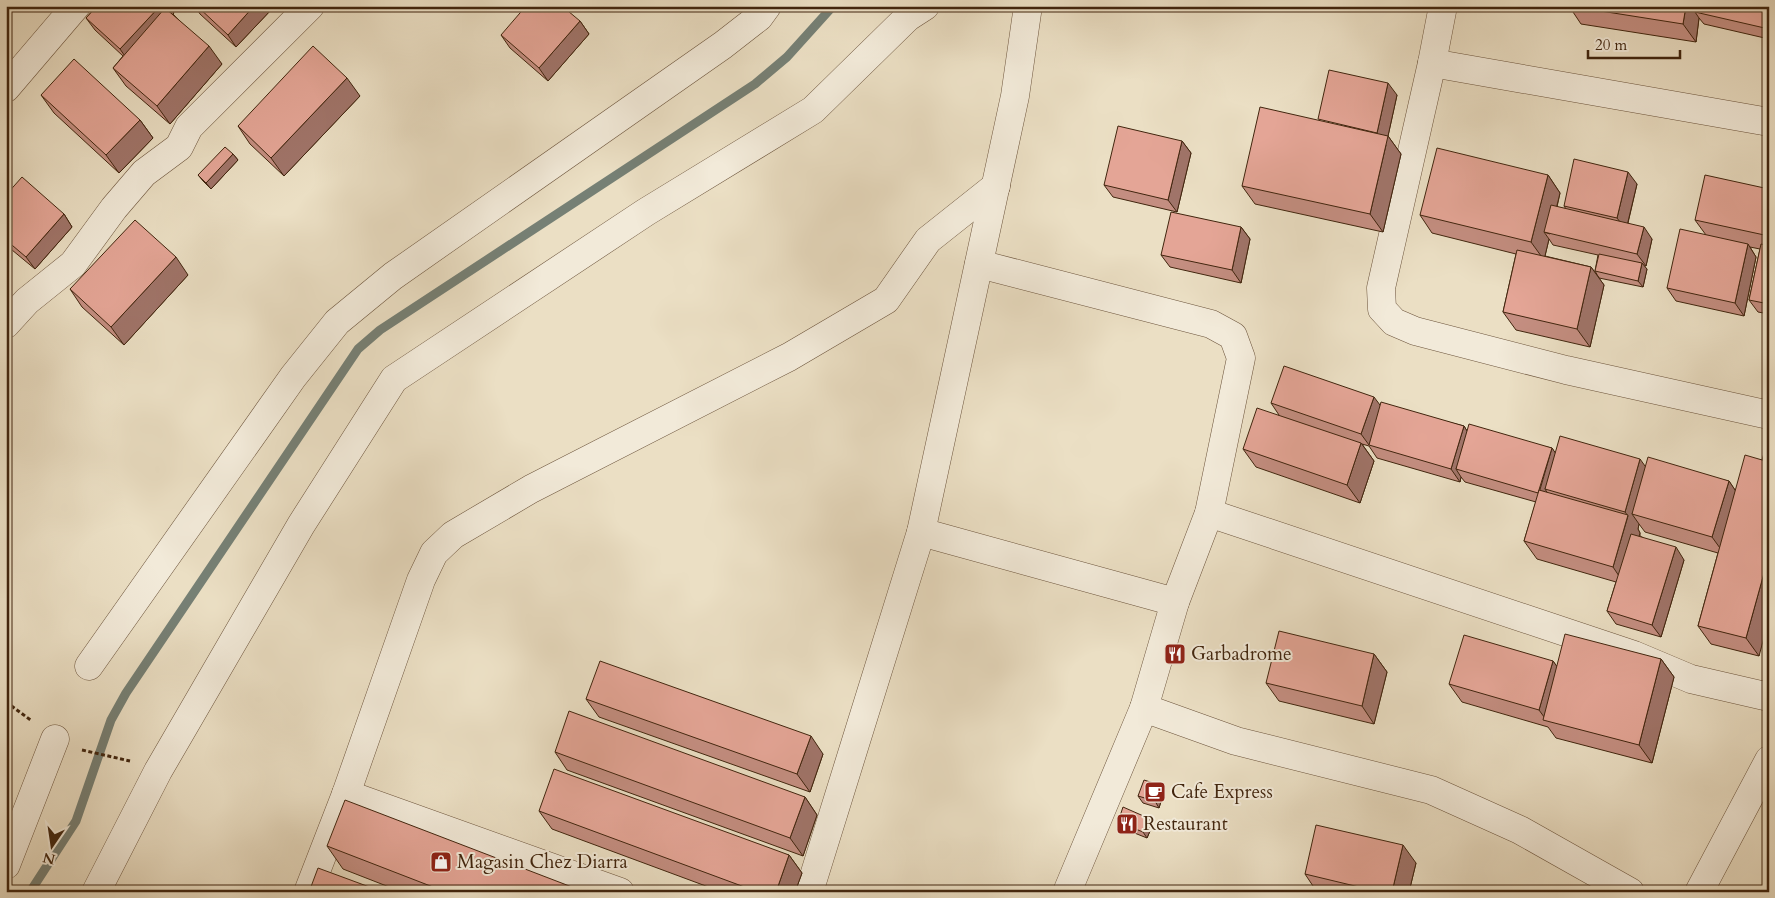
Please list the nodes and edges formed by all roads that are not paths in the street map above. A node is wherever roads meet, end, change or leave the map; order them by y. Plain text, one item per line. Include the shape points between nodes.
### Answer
1 (76, 6) edge
2 (310, 6) edge
3 (767, 6) edge
4 (925, 6) edge
5 (1028, 6) edge
6 (1443, 6) edge
7 (1432, 63) junction
8 (6, 88) edge
9 (1769, 122) edge
10 (996, 186) junction
11 (979, 264) junction
12 (6, 324) edge
13 (1769, 415) edge
14 (1209, 513) junction
15 (921, 532) junction
16 (1175, 602) junction
17 (89, 666) dead end
18 (1769, 697) edge
19 (1144, 708) junction
20 (55, 740) dead end
21 (1769, 760) edge
22 (346, 794) junction
23 (6, 865) edge
24 (96, 892) edge
25 (308, 892) edge
26 (620, 892) edge
27 (809, 892) edge
28 (1067, 892) edge
29 (1630, 892) edge
30 (1700, 892) edge

1 - 8 street
2 - 12 street via 189,127 179,148 144,173 73,264 27,301
3 - 17 street via 759,17 722,45 393,276 337,322 292,377
4 - 24 street via 908,17 813,110 646,212 394,379 301,525 168,754
5 - 10 street via 1015,96
6 - 7 street
7 - 9 street
7 - 13 street via 1381,288 1382,309 1394,322 1415,331 1566,370
10 - 11 street
10 - 22 street via 928,240 886,300 789,357 531,489 453,535 434,553 421,580
11 - 14 street via 1212,324 1233,336 1241,358
11 - 15 street
14 - 16 street
14 - 18 street via 1634,655 1691,679
15 - 16 street
15 - 27 street
16 - 19 street
19 - 28 street
19 - 29 street via 1236,742 1431,790 1520,830
20 - 23 street
21 - 30 street
22 - 25 street
22 - 26 street

